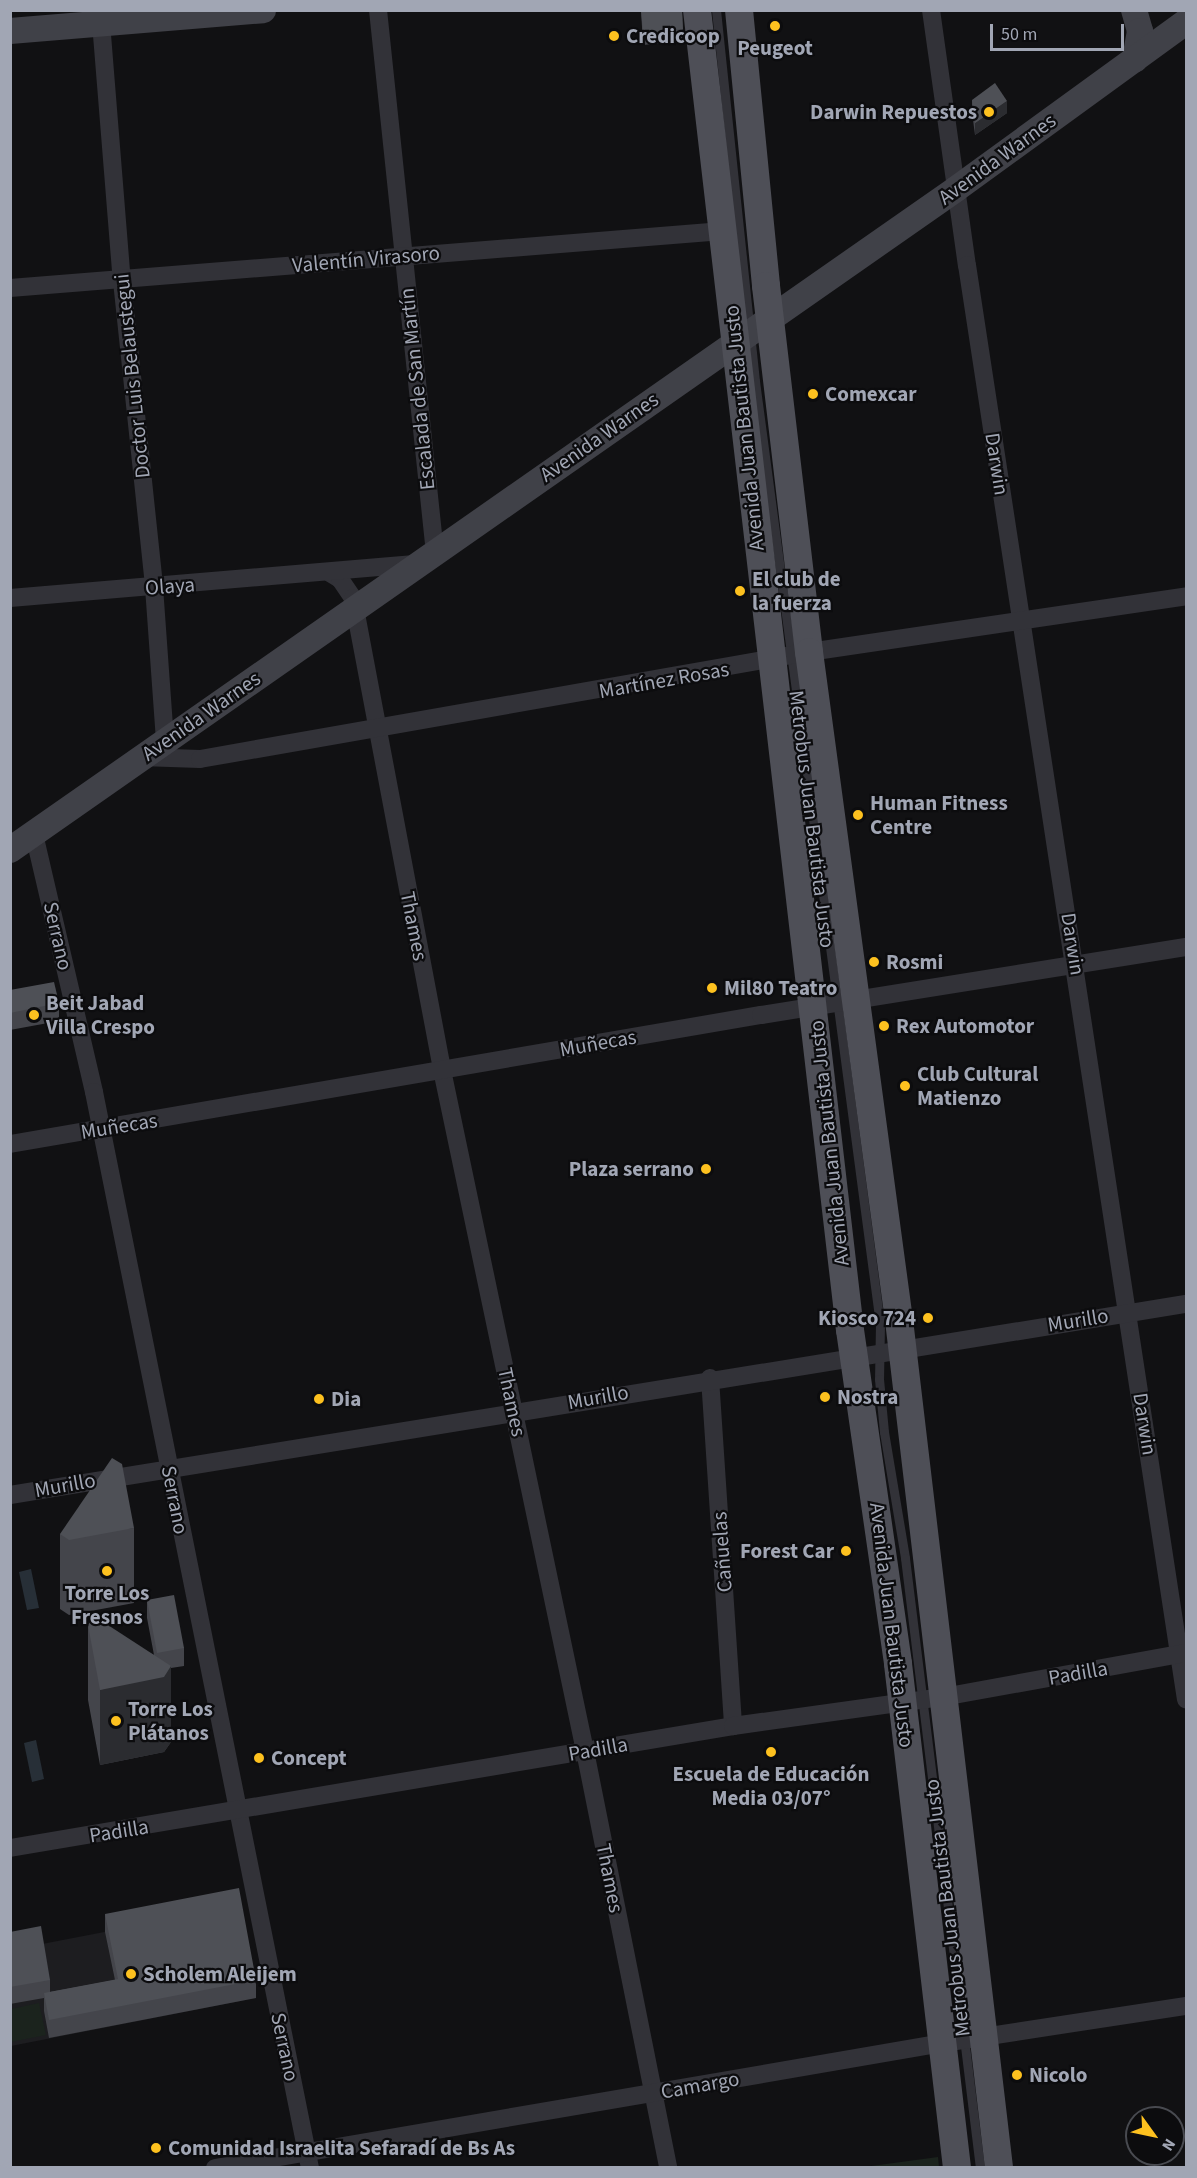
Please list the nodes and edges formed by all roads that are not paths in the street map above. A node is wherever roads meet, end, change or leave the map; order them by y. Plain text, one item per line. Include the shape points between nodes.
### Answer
1 (263, 10) edge
2 (378, 10) edge
3 (697, 10) edge
4 (716, 10) edge
5 (739, 10) edge
6 (931, 10) edge
7 (1134, 10) edge
8 (100, 17) edge
9 (1186, 22) edge
10 (10, 31) edge
11 (1135, 60) junction
12 (956, 189) junction
13 (723, 231) junction
14 (402, 255) junction
15 (122, 281) junction
16 (10, 288) edge
17 (751, 330) junction
18 (775, 542) junction
19 (428, 559) junction
20 (330, 573) junction
21 (154, 587) junction
22 (1186, 596) edge
23 (10, 598) edge
24 (355, 609) junction
25 (1021, 620) junction
26 (334, 624) junction
27 (360, 637) junction
28 (790, 657) junction
29 (376, 730) junction
30 (165, 742) junction
31 (141, 757) junction
32 (34, 834) junction
33 (10, 850) edge
34 (1186, 947) edge
35 (1077, 965) junction
36 (835, 1003) junction
37 (442, 1070) junction
38 (102, 1129) junction
39 (10, 1144) edge
40 (1186, 1304) edge
41 (1128, 1312) junction
42 (879, 1353) junction
43 (710, 1378) junction
44 (515, 1412) junction
45 (169, 1467) junction
46 (10, 1495) edge
47 (1183, 1654) edge
48 (1186, 1698) edge
49 (922, 1700) junction
50 (733, 1726) junction
51 (585, 1751) junction
52 (237, 1813) junction
53 (10, 1848) edge
54 (1186, 2006) edge
55 (962, 2040) junction
56 (652, 2093) junction
57 (308, 2160) edge
58 (215, 2168) edge
59 (668, 2168) edge
60 (957, 2168) edge
61 (980, 2168) edge
62 (999, 2168) edge

1 - 8 main road
2 - 14 street, Escalada de San Martín
3 - 13 main road, Avenida Juan Bautista Justo
4 - 17 lane
5 - 17 main road, Avenida Juan Bautista Justo
6 - 12 street, Darwin
7 - 11 main road via 1140,32
8 - 10 main road
8 - 15 street, Doctor Luis Belaustegui
9 - 11 main road, Avenida Warnes
11 - 12 main road, Avenida Warnes
12 - 17 main road, Avenida Warnes
12 - 25 street, Darwin
13 - 14 street, Valentín Virasoro
13 - 17 main road, Avenida Juan Bautista Justo
14 - 15 street, Valentín Virasoro
14 - 19 street, Escalada de San Martín
15 - 16 street, Valentín Virasoro
15 - 21 street, Doctor Luis Belaustegui
17 - 18 lane
17 - 19 main road, Avenida Warnes
17 - 28 main road, Avenida Juan Bautista Justo
17 - 28 main road, Avenida Juan Bautista Justo
18 - 28 lane
18 - 28 lane via 777,621
19 - 20 street, Olaya
19 - 24 main road, Avenida Warnes
20 - 21 street, Olaya
20 - 24 street via 348,587
21 - 23 street, Olaya
21 - 30 street, Doctor Luis Belaustegui
22 - 25 street, Martínez Rosas
24 - 26 main road, Avenida Warnes
24 - 27 street, Thames
25 - 28 street, Martínez Rosas
25 - 35 street, Darwin
26 - 27 street via 349,627
26 - 30 main road, Avenida Warnes
27 - 29 street, Thames
28 - 29 street, Martínez Rosas
28 - 36 main road, Avenida Juan Bautista Justo
28 - 36 main road, Avenida Juan Bautista Justo
29 - 31 street, Martínez Rosas via 200,759
29 - 37 street, Thames
30 - 31 main road, Avenida Warnes
31 - 32 main road, Avenida Warnes
32 - 33 main road, Avenida Warnes
32 - 38 street, Serrano
34 - 35 street, Muñecas
35 - 36 street, Muñecas
35 - 41 street, Darwin
36 - 37 street, Muñecas
36 - 42 main road, Avenida Juan Bautista Justo
36 - 42 main road, Avenida Juan Bautista Justo
37 - 38 street, Muñecas
37 - 44 street, Thames
38 - 39 street, Muñecas
38 - 45 street, Serrano
40 - 41 street, Murillo
41 - 42 street, Murillo
41 - 47 street, Darwin
42 - 43 street, Murillo
42 - 49 main road, Avenida Juan Bautista Justo
42 - 49 main road, Avenida Juan Bautista Justo
43 - 44 street, Murillo
43 - 50 street, Cañuelas
44 - 45 street, Murillo
44 - 51 street, Thames
45 - 46 street, Murillo
45 - 52 street, Serrano
47 - 48 street, Darwin
47 - 49 street, Padilla
49 - 50 street, Padilla
49 - 55 main road, Avenida Juan Bautista Justo
49 - 55 main road, Avenida Juan Bautista Justo
50 - 51 street, Padilla
51 - 52 street, Padilla
51 - 56 street, Thames
52 - 53 street, Padilla
52 - 57 street, Serrano
54 - 55 street, Camargo
55 - 56 street, Camargo
55 - 60 main road, Avenida Juan Bautista Justo
55 - 61 lane, Metrobus Juan Bautista Justo
55 - 62 main road, Avenida Juan Bautista Justo
56 - 57 street, Camargo
56 - 59 street, Thames
57 - 58 street, Camargo

